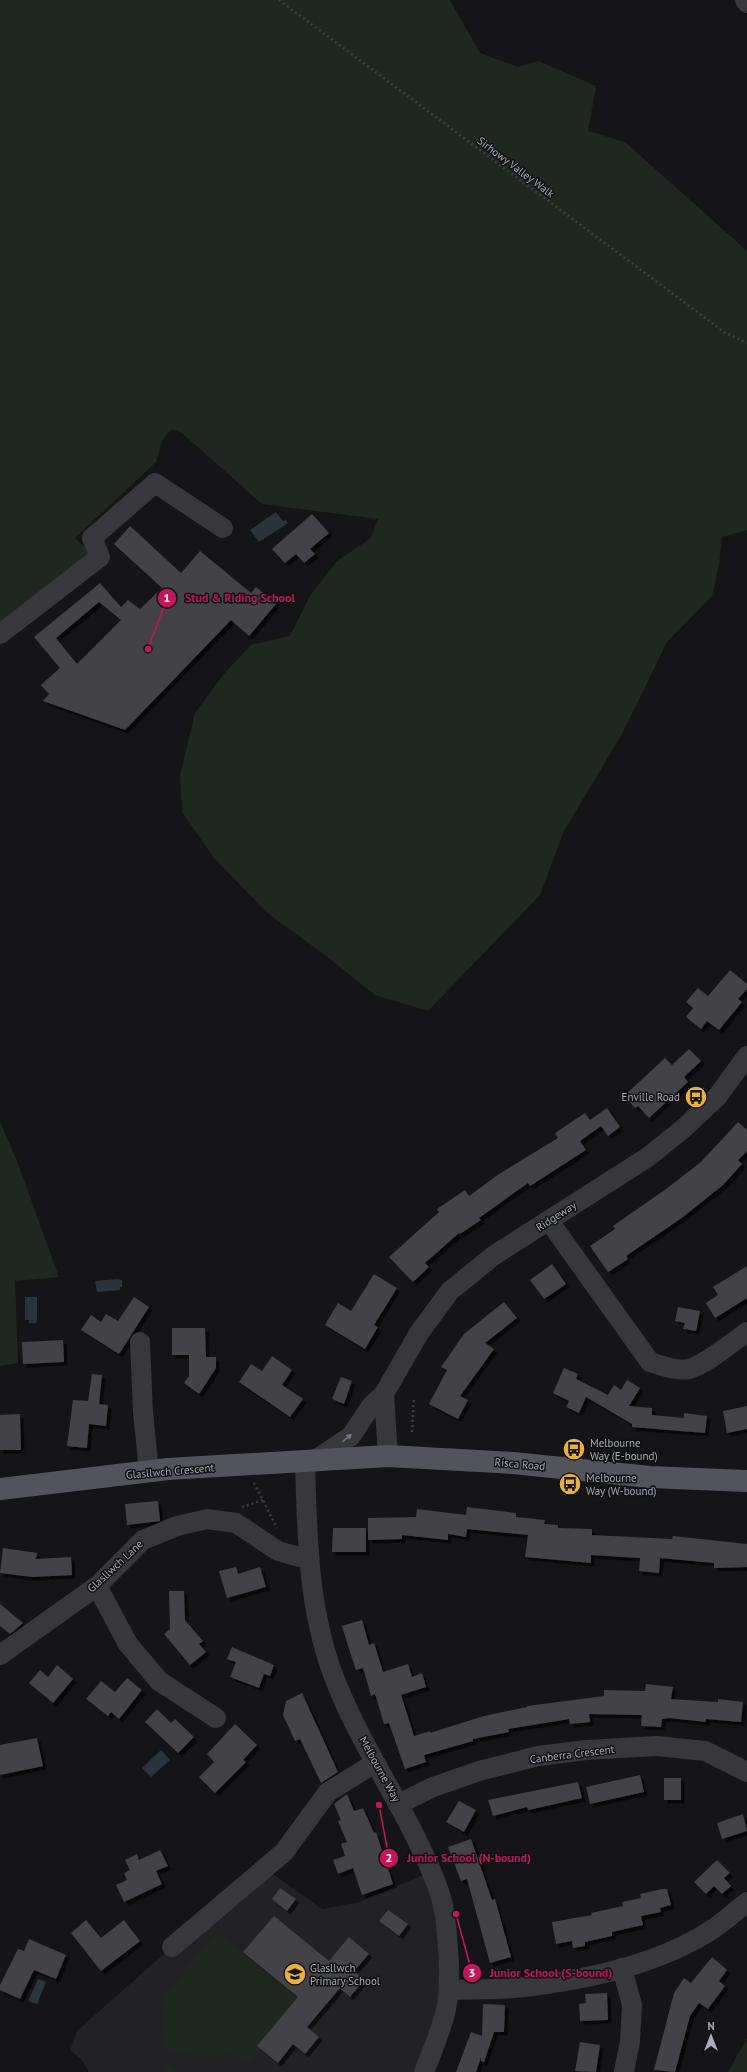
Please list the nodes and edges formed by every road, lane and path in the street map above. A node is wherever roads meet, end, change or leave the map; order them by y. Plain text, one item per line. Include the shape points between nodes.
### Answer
1 (279, 0) edge
2 (745, 0) edge
3 (747, 3) edge
4 (747, 343) edge
5 (223, 528) dead end
6 (0, 634) edge
7 (747, 1056) edge
8 (549, 1220) junction
9 (747, 1332) edge
10 (140, 1342) dead end
11 (384, 1394) junction
12 (414, 1399) dead end
13 (412, 1432) dead end
14 (388, 1456) junction
15 (340, 1458) joint
16 (310, 1461) junction
17 (244, 1465) junction
18 (149, 1472) junction
19 (747, 1482) edge
20 (0, 1489) edge
21 (300, 1554) junction
22 (97, 1586) junction
23 (0, 1654) edge
24 (216, 1718) dead end
25 (374, 1762) junction
26 (747, 1772) edge
27 (399, 1804) junction
28 (747, 1902) edge
29 (172, 1947) dead end
30 (622, 1968) junction
31 (449, 1990) junction
32 (424, 2072) edge
33 (624, 2072) edge

1 - 4 path, Sirhowy Valley Walk via 724,332
2 - 3 street
5 - 6 street via 155,482 92,538 100,557
7 - 8 street, Ridgeway via 717,1097 684,1128 648,1157
8 - 9 street via 650,1362 668,1368 690,1368 710,1358
8 - 11 street, Ridgeway via 493,1256 450,1291 419,1333
10 - 18 street
11 - 14 street
16 -> 11 street, Ridgeway via 351,1436 370,1406
12 - 13 path
14 - 15 main road, Risca Road
14 - 19 main road, Risca Road via 513,1463 650,1477
15 - 16 main road, Glasllwch Crescent
16 - 17 main road, Glasllwch Crescent
16 - 21 street, Melbourne Way
17 - 18 main road, Glasllwch Crescent
17 - 21 path
18 - 20 main road, Glasllwch Crescent
21 - 22 street, Glasllwch Lane via 278,1551 236,1523 207,1519 177,1526 143,1540
21 - 25 street, Melbourne Way via 326,1653 338,1687
22 - 23 street, Glasllwch Lane
22 - 24 street via 128,1644 159,1681
25 - 27 street, Melbourne Way
25 - 29 street via 328,1792 284,1852
26 - 27 street, Canberra Crescent via 705,1751 657,1746 586,1750 538,1756 479,1770 433,1786
27 - 31 street, Melbourne Way via 432,1871 443,1905 448,1944
28 - 30 street via 715,1927 669,1952
30 - 31 street via 524,1987
30 - 33 street via 632,2004 630,2041
31 - 32 street, Melbourne Way via 444,2017

